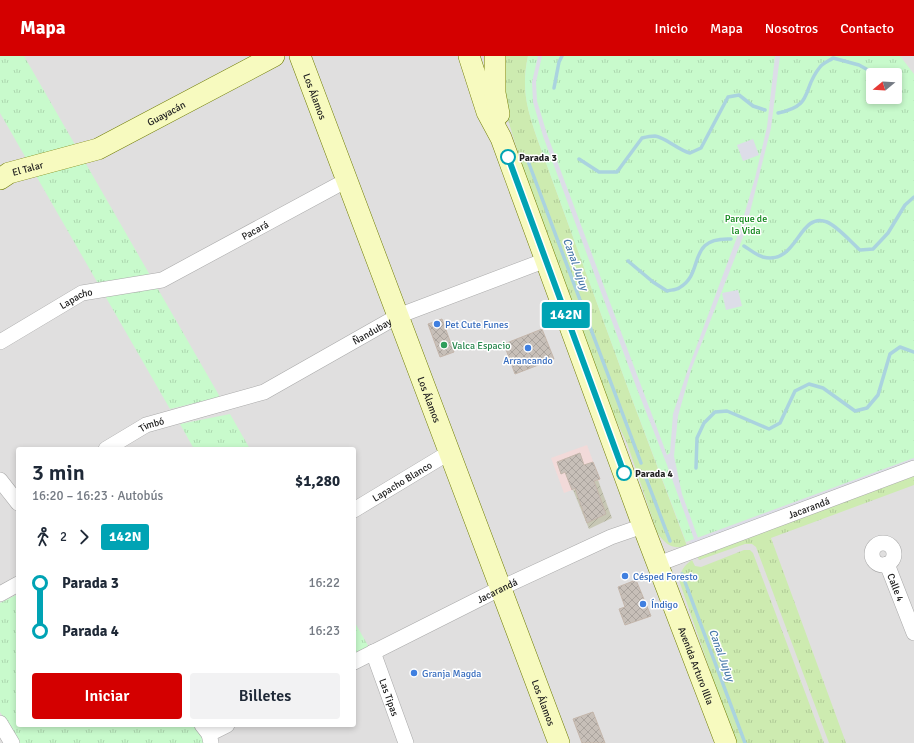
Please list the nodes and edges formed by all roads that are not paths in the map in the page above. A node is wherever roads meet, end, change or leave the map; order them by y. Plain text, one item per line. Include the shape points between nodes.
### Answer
1 (274, 56) edge
2 (300, 56) edge
3 (468, 56) edge
4 (495, 56) edge
5 (501, 138) junction
6 (55, 160) joint
7 (0, 179) edge
8 (347, 180) junction
9 (546, 260) junction
10 (162, 280) joint
11 (398, 316) junction
12 (0, 342) edge
13 (202, 410) joint
14 (109, 447) edge
15 (450, 452) junction
16 (914, 468) edge
17 (0, 480) edge
18 (16, 500) edge
19 (356, 509) edge
20 (643, 526) junction
21 (658, 564) junction
22 (887, 564) dead end
23 (16, 585) edge
24 (501, 588) junction
25 (0, 594) edge
26 (914, 634) edge
27 (373, 652) junction
28 (356, 661) edge
29 (0, 723) edge
30 (223, 727) edge
31 (208, 734) edge
32 (12, 743) edge
33 (406, 743) edge
34 (559, 743) edge
35 (726, 743) edge

1 - 6 street, Guayacán via 98,148
2 - 8 street, Los Álamos
3 - 5 street, Avenida Arturo Illia via 487,112
4 - 5 street, Avenida Arturo Illia via 494,94
5 - 9 street, Avenida Arturo Illia
6 - 7 street, El Talar
8 - 10 street, Pacará
8 - 11 street, Los Álamos
9 - 11 street, Ñandubay
9 - 20 street, Avenida Arturo Illia
10 - 12 street, Lapacho via 82,293
11 - 13 street, Ñandubay via 264,392
11 - 15 street, Los Álamos
13 - 14 street, Timbó via 146,425
15 - 19 street, Lapacho Blanco
15 - 24 street, Los Álamos
16 - 21 street, Jacarandá
17 - 18 street
20 - 21 street, Avenida Arturo Illia
20 - 24 street, Jacarandá via 612,537
21 - 35 street, Avenida Arturo Illia
22 - 26 street, Calle 4
23 - 25 street
24 - 27 street, Jacarandá
24 - 34 street, Los Álamos
27 - 28 street, Jacarandá
27 - 33 street, Las Tipas
29 - 32 street
30 - 31 street

